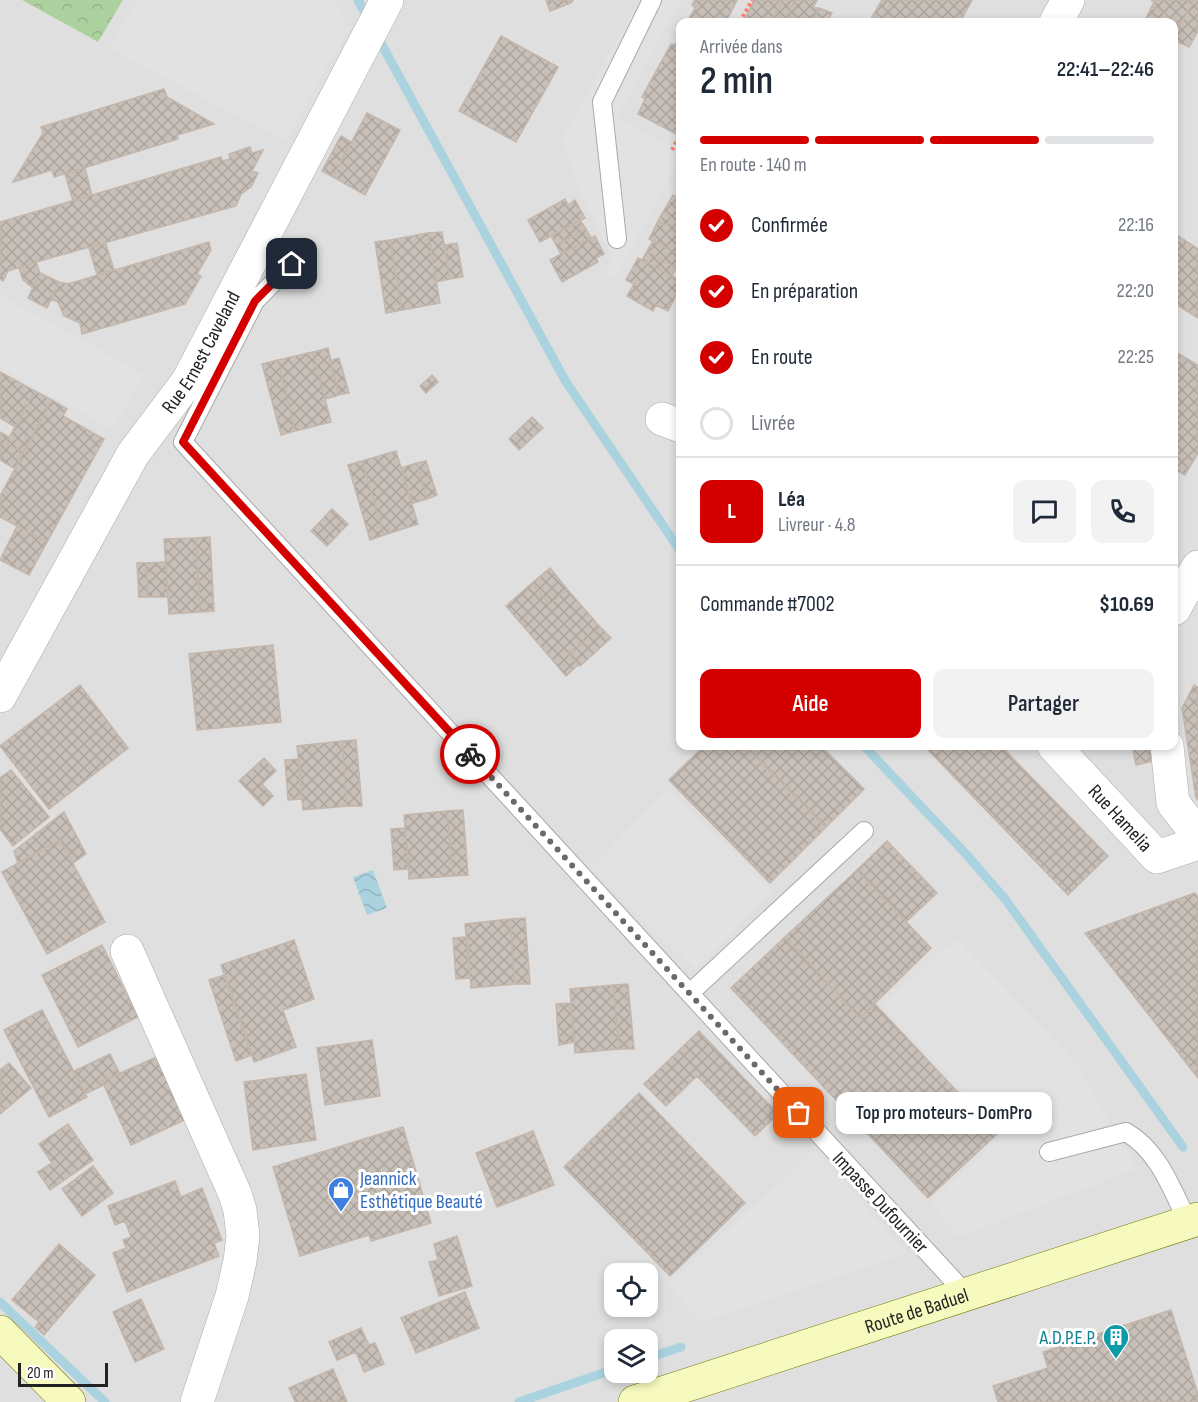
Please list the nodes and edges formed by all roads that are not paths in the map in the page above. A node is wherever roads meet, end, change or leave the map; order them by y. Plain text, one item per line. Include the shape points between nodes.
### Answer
1 (652, 0) edge
2 (1068, 0) edge
3 (386, 2) edge
4 (1058, 18) edge
5 (617, 239) dead end
6 (292, 264) dead end
7 (1198, 567) edge
8 (1178, 602) edge
9 (0, 696) edge
10 (1167, 750) edge
11 (1068, 751) edge
12 (864, 831) dead end
13 (1198, 835) edge
14 (1198, 843) edge
15 (127, 951) dead end
16 (690, 993) junction
17 (1049, 1152) dead end
18 (1193, 1221) edge
19 (966, 1294) junction
20 (0, 1332) edge
21 (69, 1402) edge
22 (197, 1402) edge
23 (635, 1402) edge

1 - 5 lane via 602,102
2 - 4 street
3 - 9 street, Rue Ernest Caveland via 188,381 133,454
6 - 16 lane, Impasse Dufournier via 255,301 183,442
7 - 8 street
10 - 13 street via 1173,803
11 - 14 street, Rue Hamelia via 1157,857
12 - 16 lane
15 - 22 street via 240,1210 243,1236 232,1296
16 - 19 lane, Impasse Dufournier
17 - 18 lane via 1126,1132 1157,1160
18 - 19 main road, Route de Baduel
19 - 23 main road, Route de Baduel
20 - 21 main road

